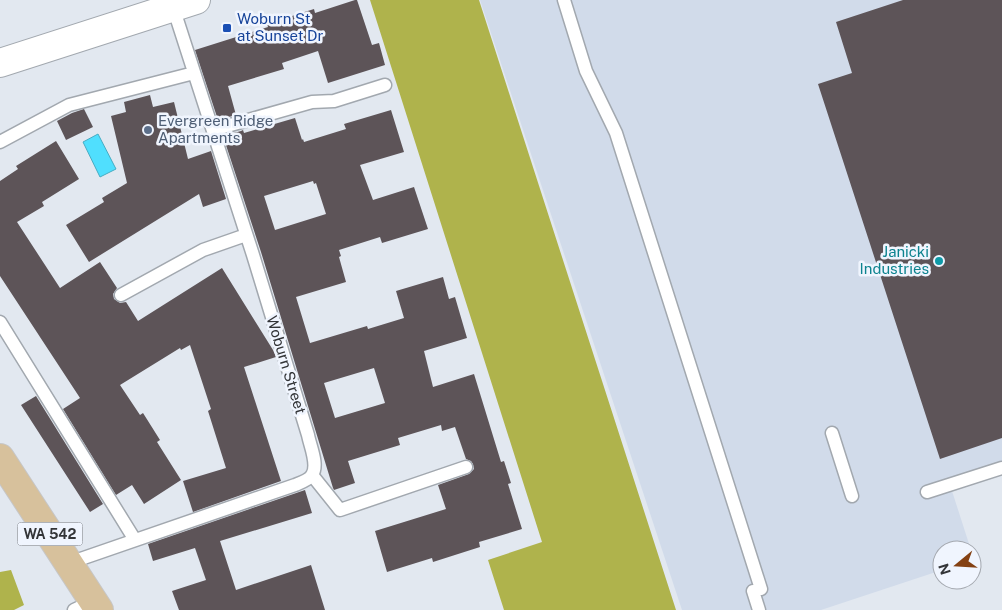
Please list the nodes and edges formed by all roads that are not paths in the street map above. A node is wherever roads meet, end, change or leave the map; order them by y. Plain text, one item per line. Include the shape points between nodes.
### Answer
1 (564, 0) edge
2 (175, 4) edge
3 (0, 62) edge
4 (194, 73) junction
5 (385, 85) dead end
6 (213, 130) junction
7 (0, 142) edge
8 (246, 235) junction
9 (121, 296) dead end
10 (0, 322) edge
11 (832, 433) dead end
12 (0, 458) edge
13 (466, 467) dead end
14 (1002, 468) edge
15 (312, 475) junction
16 (927, 492) dead end
17 (852, 496) dead end
18 (135, 540) junction
19 (68, 563) junction
20 (89, 607) edge
21 (759, 610) edge

1 - 21 lane via 586,71 616,133 757,590
2 - 3 main road, Woburn Street
2 - 4 lane, Woburn Street
4 - 6 lane, Woburn Street
4 - 7 lane via 69,105
5 - 6 lane via 334,101 312,102
6 - 8 lane, Woburn Street
8 - 9 lane via 203,250
8 - 15 lane, Woburn Street via 310,444 314,461
10 - 18 lane
11 - 17 lane
12 - 19 main road, WA 542
13 - 15 lane via 340,510
14 - 16 lane
15 - 18 lane via 295,485
18 - 19 lane
19 - 20 main road, WA 542

